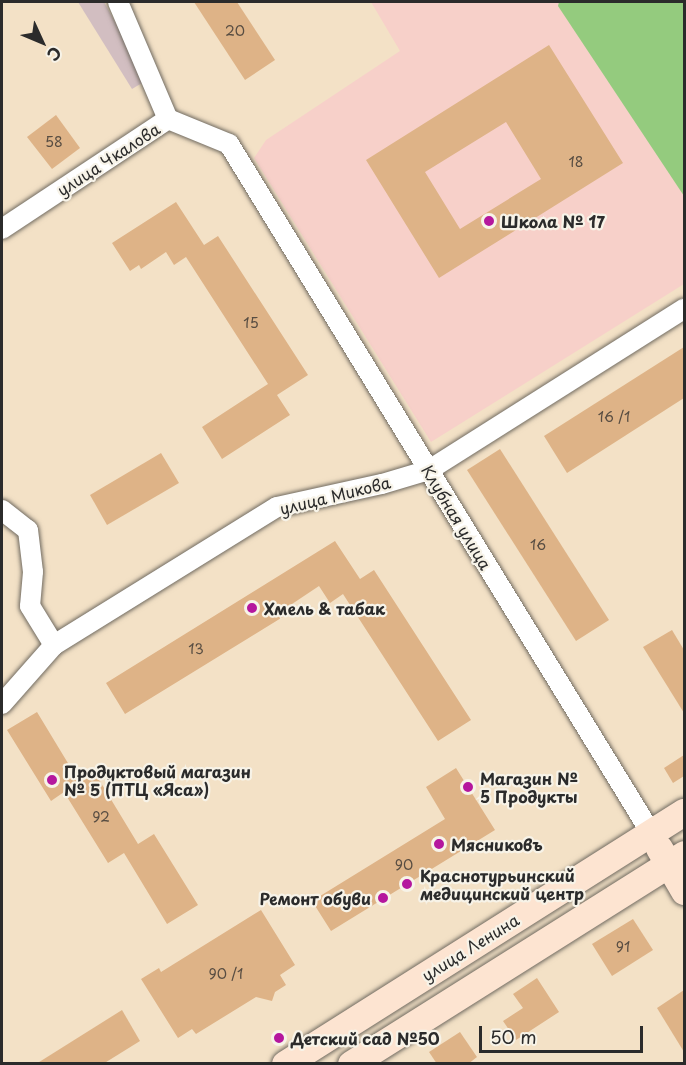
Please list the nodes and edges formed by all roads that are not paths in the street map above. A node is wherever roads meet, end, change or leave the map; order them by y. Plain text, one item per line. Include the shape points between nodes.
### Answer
1 (118, 2) edge
2 (168, 119) junction
3 (2, 229) edge
4 (684, 309) edge
5 (429, 470) junction
6 (2, 510) edge
7 (54, 645) junction
8 (2, 704) edge
9 (684, 812) edge
10 (651, 833) junction
11 (676, 859) edge
12 (684, 891) edge
13 (285, 1064) edge
14 (351, 1064) edge

1 - 2 street, улица Чкалова
2 - 3 street, улица Чкалова
2 - 5 street, Клубная улица via 229,144
4 - 5 street, улица Микова
5 - 7 street, улица Микова via 277,507
5 - 10 street, Клубная улица
6 - 7 street via 28,530 33,572 30,606
7 - 8 street, улица Микова
9 - 10 main road, улица Ленина
10 - 11 main road, Клубная улица
10 - 13 main road, улица Ленина
11 - 12 main road, Клубная улица
11 - 14 main road

